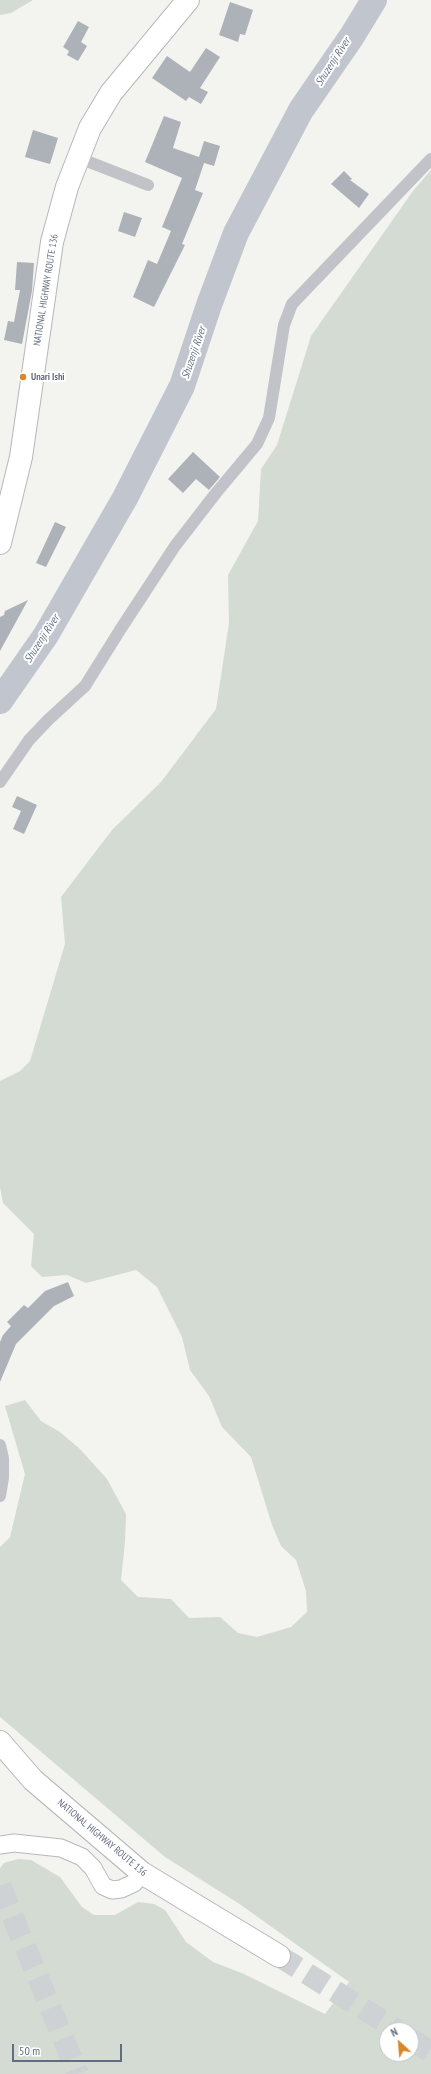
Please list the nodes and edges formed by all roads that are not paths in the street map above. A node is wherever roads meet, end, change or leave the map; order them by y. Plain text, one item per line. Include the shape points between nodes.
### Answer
1 (188, 0) edge
2 (79, 158) junction
3 (431, 160) edge
4 (148, 185) dead end
5 (0, 543) edge
6 (0, 782) edge
7 (0, 1445) edge
8 (0, 1496) edge
9 (0, 1742) edge
10 (0, 1846) edge
11 (142, 1873) junction
12 (279, 1956) tunnel mouth

1 - 2 highway, NATIONAL HIGHWAY ROUTE 136 via 111,93 90,128
2 - 4 street
2 - 5 highway, NATIONAL HIGHWAY ROUTE 136 via 67,187 52,242 21,457
3 - 6 street via 292,304 284,325 269,418 257,444 175,546 85,686 33,735
7 - 8 street via 3,1458
9 - 11 highway, NATIONAL HIGHWAY ROUTE 136 via 33,1780
10 - 11 street via 14,1843 61,1848 82,1857 93,1868 103,1886 112,1890 121,1889 134,1882
11 - 12 highway, NATIONAL HIGHWAY ROUTE 136

